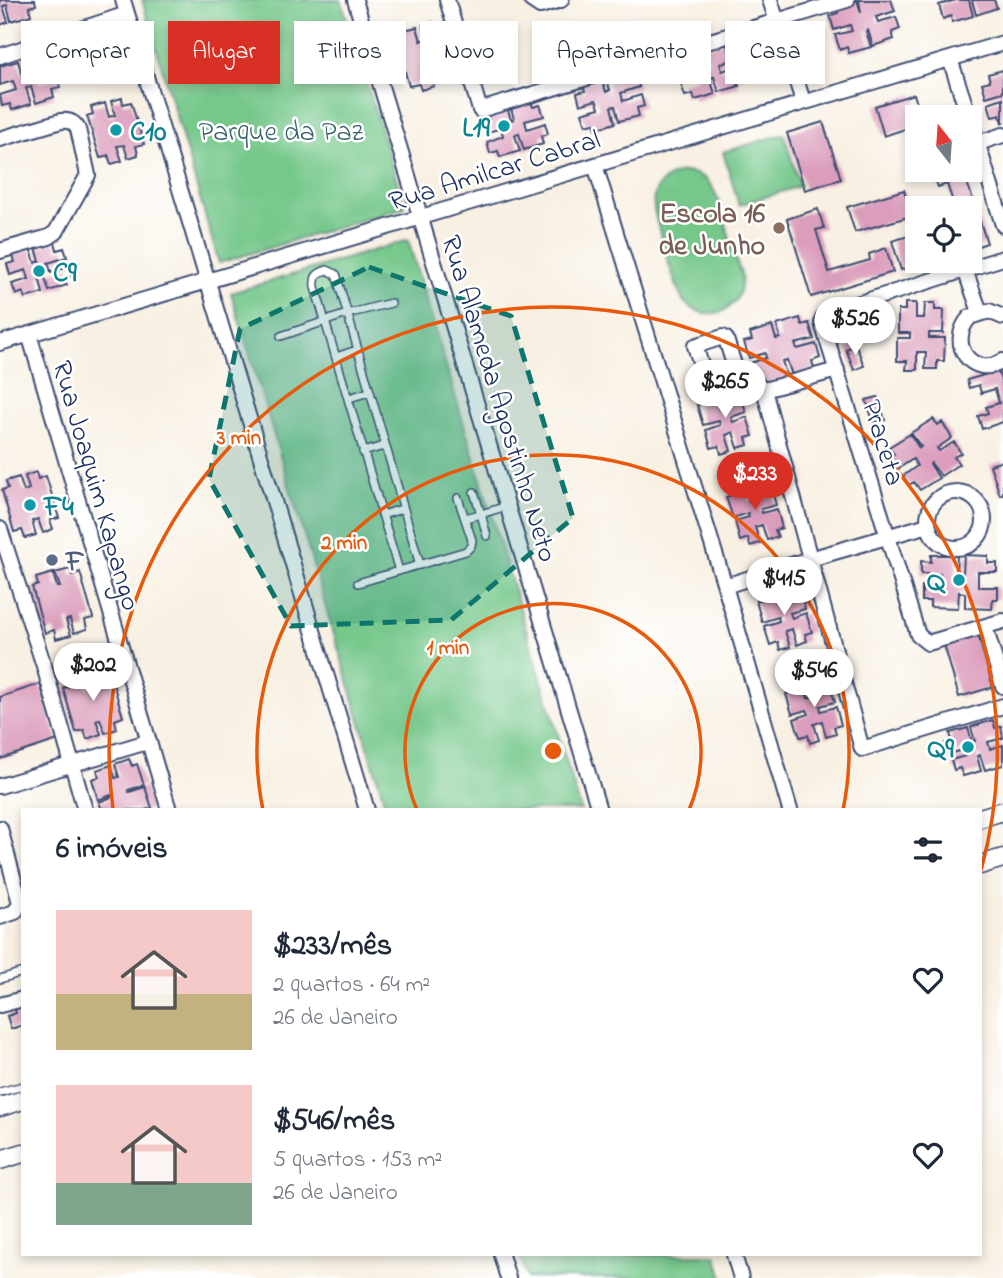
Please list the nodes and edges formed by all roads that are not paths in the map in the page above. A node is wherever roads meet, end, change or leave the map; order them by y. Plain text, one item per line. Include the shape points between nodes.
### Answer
1 (355, 0) edge
2 (447, 0) edge
3 (531, 0) edge
4 (561, 0) edge
5 (771, 0) edge
6 (848, 0) edge
7 (125, 7) edge
8 (777, 21) joint
9 (725, 37) edge
10 (1003, 43) edge
11 (0, 56) edge
12 (950, 59) junction
13 (797, 84) edge
14 (803, 101) junction
15 (965, 105) edge
16 (1003, 135) edge
17 (0, 139) edge
18 (982, 143) edge
19 (982, 157) edge
20 (595, 164) junction
21 (421, 217) junction
22 (1003, 225) edge
23 (0, 251) edge
24 (1003, 258) edge
25 (982, 265) edge
26 (956, 273) edge
27 (966, 273) edge
28 (208, 282) junction
29 (391, 303) dead end
30 (980, 312) junction
31 (347, 314) junction
32 (1003, 317) edge
33 (326, 321) junction
34 (29, 334) junction
35 (281, 337) dead end
36 (0, 343) edge
37 (357, 350) junction
38 (336, 357) junction
39 (1003, 361) edge
40 (736, 368) dead end
41 (837, 370) junction
42 (764, 390) junction
43 (369, 392) junction
44 (349, 398) junction
45 (384, 446) junction
46 (363, 452) junction
47 (474, 492) dead end
48 (458, 498) dead end
49 (508, 505) junction
50 (402, 509) junction
51 (481, 514) junction
52 (382, 515) junction
53 (465, 518) junction
54 (928, 526) dead end
55 (0, 529) edge
56 (487, 536) dead end
57 (888, 537) junction
58 (810, 559) junction
59 (420, 565) junction
60 (399, 571) junction
61 (358, 583) dead end
62 (725, 586) junction
63 (1003, 621) edge
64 (985, 627) junction
65 (1003, 686) edge
66 (1003, 706) edge
67 (147, 741) junction
68 (71, 765) junction
69 (0, 786) edge
70 (84, 808) edge
71 (168, 808) edge
72 (366, 808) edge
73 (598, 808) edge
74 (789, 808) edge
75 (1003, 811) edge
76 (982, 817) edge
77 (0, 828) edge
78 (1003, 858) edge
79 (982, 864) edge
80 (0, 917) edge
81 (21, 973) edge
82 (0, 979) edge
83 (21, 1000) edge
84 (0, 1005) edge
85 (21, 1087) edge
86 (0, 1092) edge
87 (21, 1101) edge
88 (0, 1107) edge
89 (21, 1154) edge
90 (0, 1160) edge
91 (501, 1256) edge
92 (734, 1256) edge
93 (508, 1278) edge
94 (741, 1278) edge

1 - 21 street, Rua Alameda Agostinho Neto
2 - 9 street via 480,110
3 - 4 street via 540,6
5 - 8 street
6 - 8 street
7 - 11 street
7 - 28 street
10 - 12 street, Rua Amilcar Cabral
12 - 14 street, Rua Amilcar Cabral
12 - 15 street
13 - 14 street
14 - 20 street, Rua Amilcar Cabral
16 - 18 street
17 - 23 street via 68,120 78,129 88,174 56,232
19 - 22 street
20 - 21 street, Rua Amilcar Cabral
20 - 62 street
21 - 28 street, Rua Amilcar Cabral
21 - 49 street, Rua Alameda Agostinho Neto
24 - 25 street, Praceta
26 - 41 street, Praceta via 826,314 823,329
27 - 30 street
28 - 34 street, Rua Amilcar Cabral
28 - 72 street
29 - 31 lane
30 - 32 street
30 - 39 street via 970,317 960,333 963,352 984,366
31 - 33 lane
31 - 33 lane via 336,275 327,270 314,279
31 - 37 lane
33 - 35 lane
33 - 38 lane
34 - 36 street, Rua Amilcar Cabral
34 - 67 street, Rua Joaquim Kapango
37 - 38 lane
37 - 43 lane
38 - 44 lane
40 - 42 street
41 - 42 street
41 - 57 street, Praceta
42 - 58 street
43 - 44 lane
43 - 45 lane
44 - 46 lane
45 - 46 lane
45 - 50 lane
46 - 52 lane
47 - 51 lane
48 - 53 lane
49 - 51 lane
49 - 73 street, Rua Alameda Agostinho Neto
50 - 52 lane
50 - 59 lane
51 - 53 lane
51 - 56 lane
52 - 60 lane
53 - 59 lane via 471,546
54 - 57 street
55 - 68 street
57 - 58 street
57 - 64 street, Praceta via 921,640 928,643
58 - 62 street
58 - 66 street via 862,748
59 - 60 lane
60 - 61 lane
62 - 74 street
63 - 64 street, Praceta
64 - 65 street
67 - 68 street
67 - 71 street, Rua Joaquim Kapango
68 - 69 street
68 - 70 street
75 - 76 street
77 - 80 street via 19,897 19,908
78 - 79 street
81 - 82 lane
83 - 84 street
85 - 86 lane
87 - 88 street
89 - 90 street
91 - 93 street
92 - 94 street

